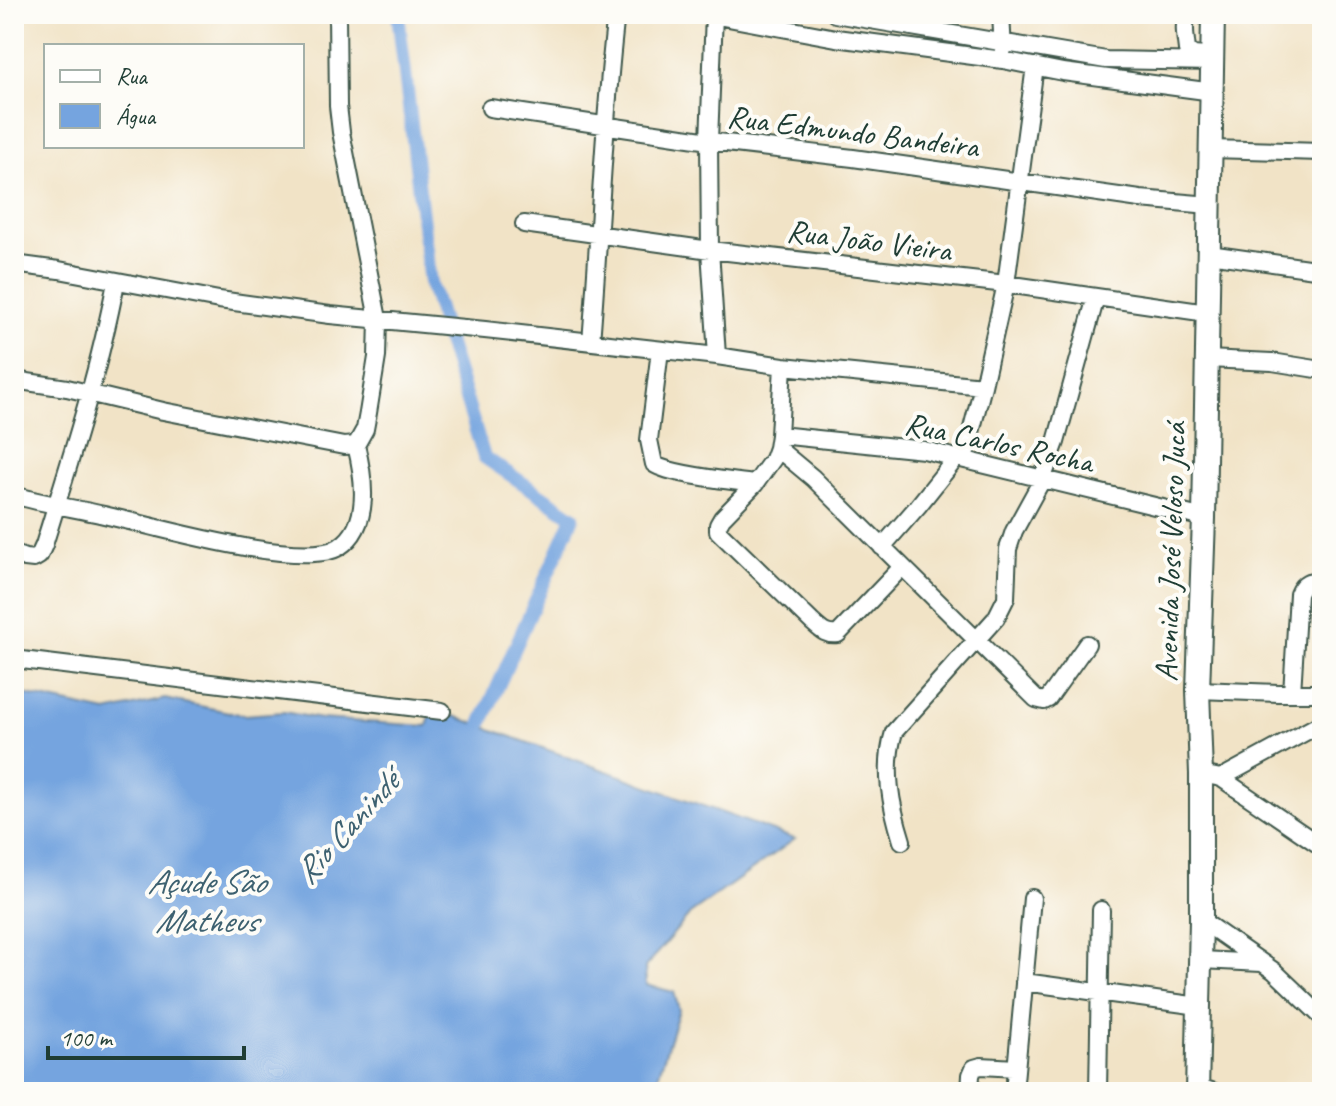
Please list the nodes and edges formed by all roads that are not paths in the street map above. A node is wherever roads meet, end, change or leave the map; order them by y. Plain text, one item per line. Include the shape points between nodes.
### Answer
1 (337, 14) edge
2 (616, 14) edge
3 (835, 14) edge
4 (1001, 14) edge
5 (1188, 14) edge
6 (1213, 14) edge
7 (712, 15) edge
8 (1002, 52) junction
9 (1214, 59) junction
10 (1035, 66) junction
11 (1213, 92) junction
12 (490, 108) dead end
13 (604, 126) junction
14 (709, 141) junction
15 (1211, 149) junction
16 (1322, 152) edge
17 (1021, 181) junction
18 (1210, 205) junction
19 (524, 224) dead end
20 (600, 234) junction
21 (710, 250) junction
22 (1209, 254) junction
23 (14, 264) edge
24 (1322, 270) edge
25 (116, 282) junction
26 (1006, 284) junction
27 (1096, 297) junction
28 (1207, 313) junction
29 (378, 319) junction
30 (591, 342) junction
31 (660, 350) junction
32 (717, 356) junction
33 (1207, 359) junction
34 (783, 366) junction
35 (1322, 370) edge
36 (14, 380) edge
37 (983, 386) junction
38 (89, 393) junction
39 (778, 441) junction
40 (356, 445) junction
41 (960, 458) junction
42 (1042, 480) junction
43 (755, 484) junction
44 (14, 495) edge
45 (56, 506) junction
46 (1204, 518) junction
47 (882, 547) junction
48 (14, 554) edge
49 (902, 567) junction
50 (1322, 581) edge
51 (977, 640) junction
52 (1087, 644) dead end
53 (14, 659) edge
54 (1198, 690) junction
55 (1292, 693) junction
56 (1322, 693) edge
57 (442, 711) dead end
58 (1322, 723) edge
59 (1211, 776) junction
60 (902, 841) dead end
61 (1322, 847) edge
62 (1032, 898) dead end
63 (1101, 910) dead end
64 (1201, 920) junction
65 (1201, 960) junction
66 (1262, 963) junction
67 (1024, 982) junction
68 (1099, 993) junction
69 (1199, 1006) junction
70 (1320, 1012) edge
71 (1016, 1068) junction
72 (1203, 1090) edge
73 (970, 1092) edge
74 (1014, 1092) edge
75 (1098, 1092) edge

1 - 29 street via 341,132
2 - 13 street
3 - 8 street
4 - 8 street
5 - 9 street via 1187,50
6 - 9 main road, Avenida José Veloso Jucá
7 - 8 street via 836,38
7 - 14 street
8 - 9 street via 1106,60
8 - 10 street
9 - 11 main road, Avenida José Veloso Jucá
10 - 11 street
10 - 17 street
11 - 15 main road, Avenida José Veloso Jucá
12 - 13 street, Rua Edmundo Bandeira
13 - 14 street, Rua Edmundo Bandeira
13 - 20 street
14 - 17 street, Rua Edmundo Bandeira
14 - 21 street
15 - 16 street
15 - 18 main road, Avenida José Veloso Jucá
17 - 18 street, Rua Edmundo Bandeira
17 - 26 street
18 - 22 main road, Avenida José Veloso Jucá
19 - 20 street, Rua João Vieira
20 - 21 street, Rua João Vieira
20 - 30 street
21 - 26 street, Rua João Vieira
21 - 32 street
22 - 24 street
22 - 28 main road, Avenida José Veloso Jucá
23 - 25 street
25 - 29 street
25 - 38 street
26 - 27 street, Rua João Vieira
26 - 37 street
27 - 28 street, Rua João Vieira
27 - 42 street
28 - 33 main road, Avenida José Veloso Jucá
29 - 30 street
29 - 40 street via 368,413
30 - 31 street
31 - 32 street
31 - 43 street via 649,440 654,464
32 - 34 street
33 - 35 street
33 - 46 main road, Avenida José Veloso Jucá
34 - 37 street
34 - 39 street
36 - 38 street
37 - 41 street
38 - 40 street via 256,430
38 - 45 street
39 - 41 street, Rua Carlos Rocha via 894,447
39 - 43 street
39 - 47 street
40 - 45 street via 361,519 340,546 320,553 224,543
41 - 42 street, Rua Carlos Rocha
41 - 47 street
42 - 46 street, Rua Carlos Rocha
42 - 51 street via 1008,549 1006,598
43 - 49 street via 722,518 718,531 825,633 838,634
44 - 45 street
45 - 48 street via 39,556
46 - 54 main road, Avenida José Veloso Jucá
47 - 49 street
49 - 51 street
50 - 55 street via 1305,582 1298,594
51 - 52 street via 1033,697 1044,701
51 - 60 street via 894,732 890,789
53 - 57 street
54 - 55 street
54 - 59 main road, Avenida José Veloso Jucá
55 - 56 street
58 - 59 street
59 - 61 street
59 - 64 main road, Avenida José Veloso Jucá
62 - 67 street
63 - 68 street
64 - 65 main road, Avenida José Veloso Jucá
64 - 66 street
65 - 66 street
65 - 69 main road, Avenida José Veloso Jucá
66 - 70 street
67 - 68 street
67 - 71 street
68 - 69 street
68 - 75 street
69 - 72 main road, Avenida José Veloso Jucá
71 - 73 street via 974,1068
71 - 74 street

